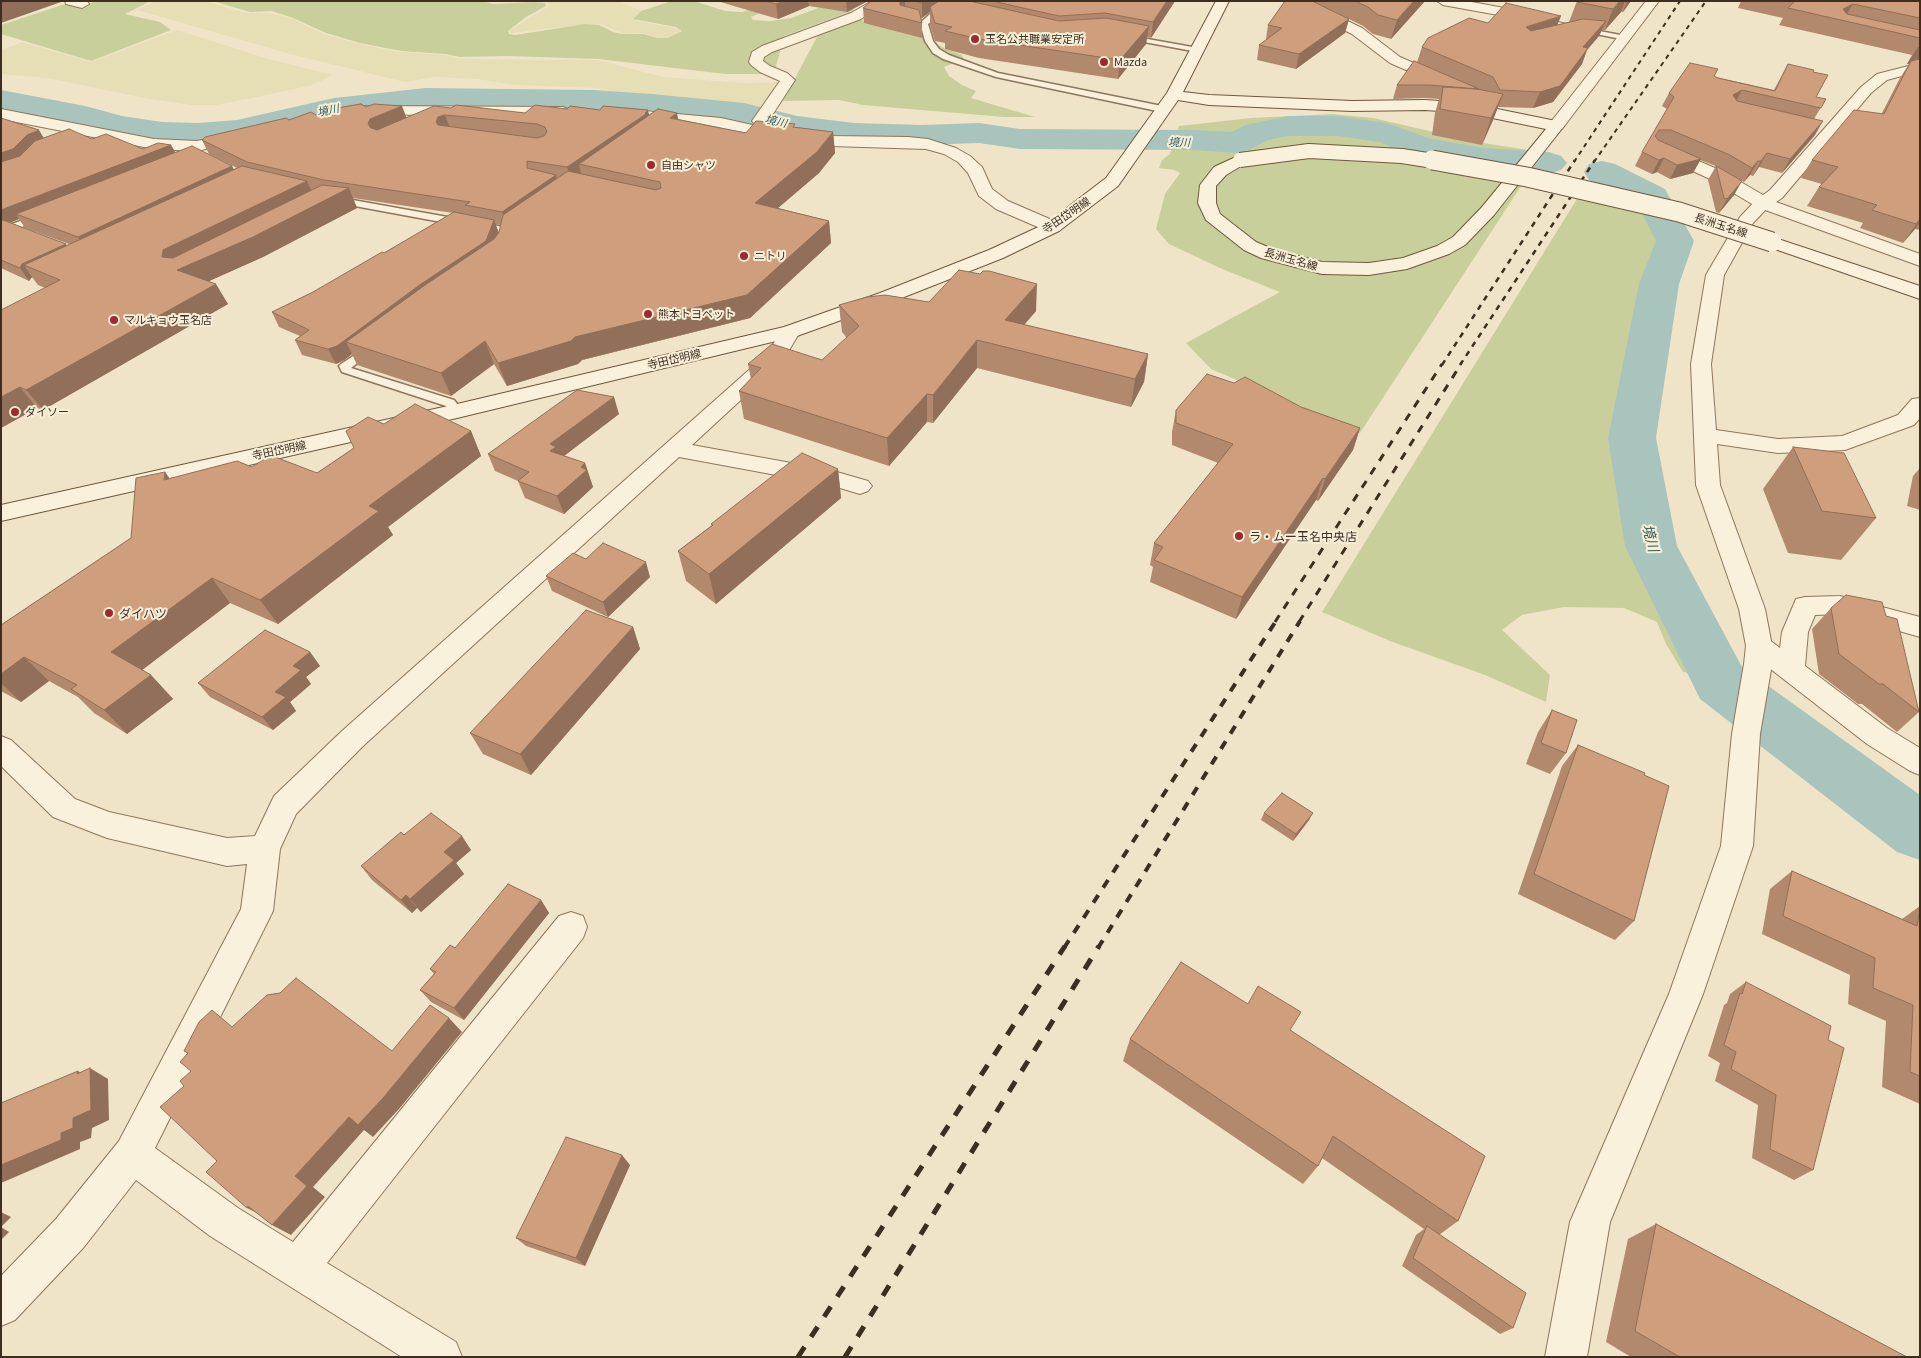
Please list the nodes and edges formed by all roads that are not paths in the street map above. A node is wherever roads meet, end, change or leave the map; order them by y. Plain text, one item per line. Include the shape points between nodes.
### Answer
1 (882, 1) edge
2 (1224, 1) edge
3 (1443, 1) edge
4 (1653, 1) edge
5 (1297, 2) edge
6 (824, 12) dead end
7 (958, 14) edge
8 (846, 19) junction
9 (913, 20) edge
10 (924, 23) junction
11 (1573, 30) junction
12 (1560, 34) edge
13 (1120, 36) edge
14 (1626, 38) junction
15 (1198, 50) junction
16 (1920, 67) edge
17 (1453, 86) edge
18 (1174, 95) junction
19 (1478, 96) edge
20 (1162, 109) junction
21 (1486, 111) junction
22 (442, 112) junction
23 (576, 112) edge
24 (594, 112) edge
25 (533, 113) junction
26 (347, 114) edge
27 (6, 118) edge
28 (408, 126) edge
29 (1556, 126) junction
30 (1809, 127) edge
31 (513, 129) edge
32 (87, 130) junction
33 (1828, 132) junction
34 (253, 135) edge
35 (783, 136) junction
36 (71, 137) edge
37 (1673, 151) edge
38 (326, 200) edge
39 (1763, 203) junction
40 (48, 214) edge
41 (1052, 227) junction
42 (12, 228) junction
43 (1, 232) edge
44 (29, 234) edge
45 (500, 254) edge
46 (1920, 260) edge
47 (1920, 293) edge
48 (790, 332) junction
49 (377, 343) edge
50 (1920, 404) edge
51 (457, 411) junction
52 (1704, 434) junction
53 (673, 449) junction
54 (860, 486) dead end
55 (1, 513) edge
56 (1920, 627) edge
57 (1759, 655) junction
58 (1791, 671) junction
59 (1, 748) edge
60 (1920, 763) edge
61 (264, 849) junction
62 (571, 927) dead end
63 (132, 1154) junction
64 (297, 1268) junction
65 (1, 1306) edge
66 (441, 1357) edge
67 (1566, 1357) edge

1 - 8 street
2 - 15 street, 寺田岱明線
3 - 11 street
4 - 14 street, 長洲玉名線
5 - 17 street via 1357,30 1396,60
6 - 8 street
7 - 10 lane via 944,12
8 - 35 street via 757,55 756,62 788,80 764,115
9 - 10 lane
10 - 20 lane via 936,51 978,69
11 - 12 lane
11 - 14 lane
13 - 15 lane
14 - 29 street, 長洲玉名線
15 - 18 street, 寺田岱明線
16 - 33 street via 1882,77
18 - 20 street, 寺田岱明線
18 - 21 street via 1209,100 1425,106
19 - 21 street via 1482,98
20 - 41 street, 寺田岱明線 via 1138,150 1112,182
21 - 29 street
22 - 25 street
22 - 26 street via 366,110
22 - 28 street
23 - 25 street
24 - 35 street via 666,122 722,123
25 - 31 street
27 - 32 street
29 - 47 street, 長洲玉名線, bridge via 1530,158 1488,211 1459,240 1443,250 1407,262 1369,269 1322,268 1268,254 1250,246 1212,216 1207,203 1208,185 1220,171 1240,160 1309,151 1402,156 1436,161 1527,177 1670,210
30 - 33 street
32 - 34 street via 194,152
32 - 36 lane
33 - 39 street via 1776,194
35 - 41 street via 831,142 908,142 950,150 976,170 985,192 1002,205
37 - 39 street
38 - 45 lane via 512,229 504,235
39 - 46 street
39 - 52 street via 1746,221 1715,275 1700,364
40 - 42 lane
41 - 48 street, 寺田岱明線 via 996,254
42 - 43 lane
42 - 44 lane
48 - 51 street, 寺田岱明線
48 - 53 street via 775,358
49 - 51 lane via 345,366 346,370 450,403
50 - 52 street via 1906,420 1845,443 1778,446
51 - 55 street, 寺田岱明線 via 141,490
52 - 57 street via 1708,485 1752,609
53 - 54 street
53 - 61 street via 352,738 285,805
56 - 58 street via 1840,605 1805,606 1795,632
57 - 58 street
57 - 67 street via 1746,734 1737,846 1686,994 1590,1222
58 - 60 street
59 - 61 street via 64,808 107,825 227,852
61 - 63 street via 256,911
62 - 64 street
63 - 64 street via 224,1222
63 - 65 street via 70,1233
64 - 66 street

